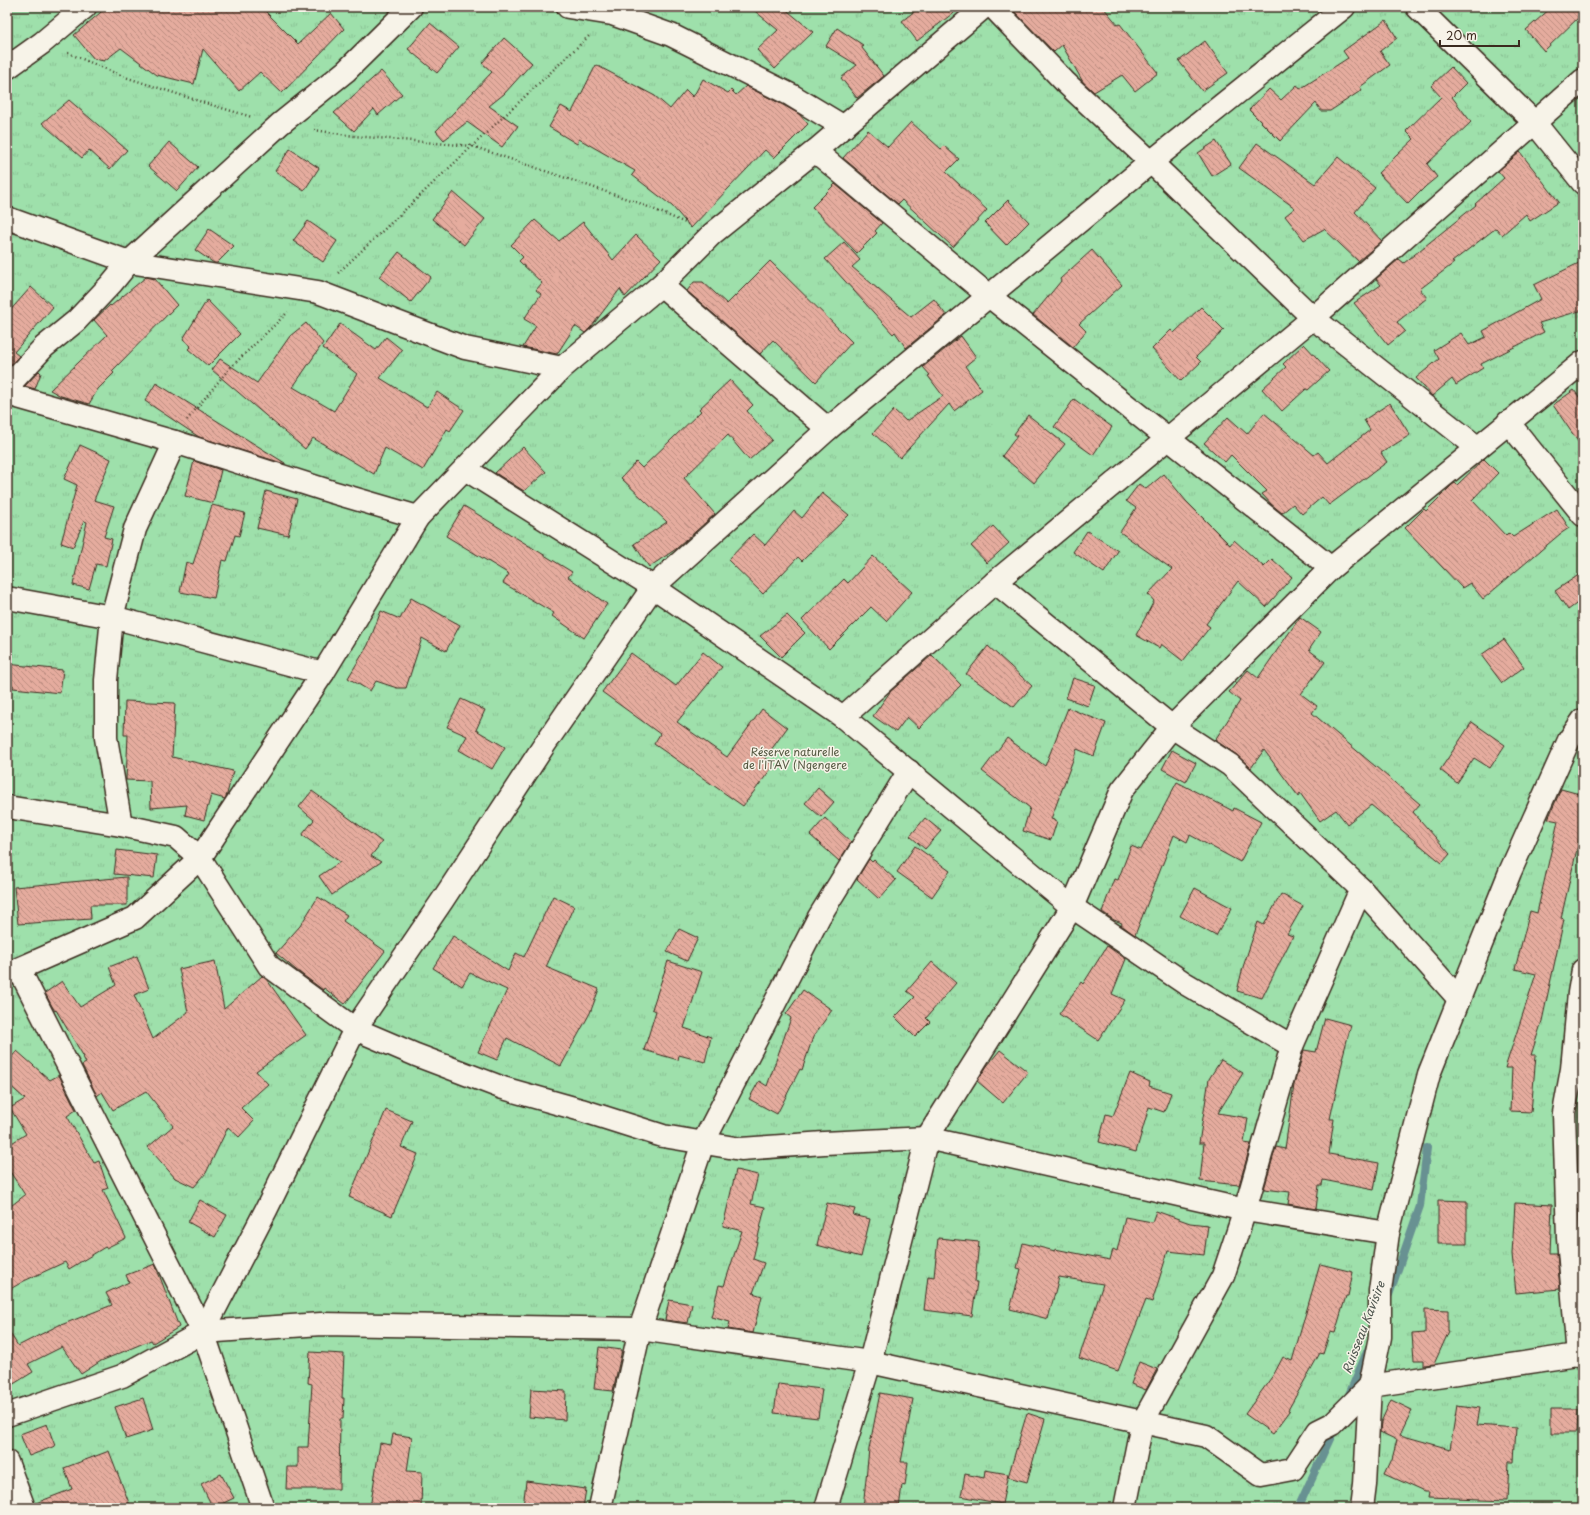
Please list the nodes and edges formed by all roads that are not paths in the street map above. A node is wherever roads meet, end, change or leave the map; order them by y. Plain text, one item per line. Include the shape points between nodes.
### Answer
1 (85, 7) edge
2 (412, 7) edge
3 (568, 7) edge
4 (984, 7) edge
5 (993, 7) edge
6 (1344, 7) edge
7 (1417, 7) edge
8 (7, 68) edge
9 (1583, 80) edge
10 (1534, 122) junction
11 (844, 127) junction
12 (815, 151) junction
13 (1151, 162) junction
14 (1583, 183) edge
15 (7, 218) edge
16 (128, 262) junction
17 (661, 285) junction
18 (989, 296) junction
19 (1313, 318) junction
20 (1583, 362) edge
21 (562, 368) junction
22 (7, 387) edge
23 (7, 394) edge
24 (1508, 422) junction
25 (828, 429) junction
26 (1168, 440) junction
27 (175, 442) junction
28 (1478, 448) junction
29 (465, 469) junction
30 (1583, 515) edge
31 (418, 517) junction
32 (1331, 568) junction
33 (995, 582) junction
34 (653, 587) junction
35 (7, 598) edge
36 (112, 618) junction
37 (323, 673) junction
38 (843, 717) junction
39 (1583, 720) edge
40 (1172, 727) junction
41 (909, 771) junction
42 (7, 807) edge
43 (121, 825) junction
44 (200, 858) junction
45 (1361, 889) junction
46 (1072, 907) junction
47 (1583, 970) edge
48 (13, 972) edge
49 (1459, 999) junction
50 (355, 1029) junction
51 (1292, 1046) junction
52 (1574, 1111) edge
53 (927, 1138) junction
54 (703, 1143) junction
55 (1245, 1210) junction
56 (1388, 1233) junction
57 (640, 1329) junction
58 (203, 1332) junction
59 (1581, 1355) edge
60 (870, 1362) junction
61 (1370, 1386) junction
62 (7, 1415) edge
63 (1142, 1423) junction
64 (7, 1462) edge
65 (24, 1508) edge
66 (264, 1508) edge
67 (600, 1508) edge
68 (826, 1508) edge
69 (1125, 1508) edge
70 (1362, 1508) edge

1 - 8 street
2 - 16 street via 346,72 280,124
3 - 11 street via 612,14 671,35 791,95
4 - 11 street
5 - 13 street via 1066,83
6 - 13 street
7 - 10 street
9 - 10 street
10 - 14 street
10 - 19 street
11 - 12 street
12 - 17 street via 712,234
12 - 18 street
13 - 18 street
13 - 19 street
15 - 16 street
16 - 21 street via 318,292 465,348
16 - 22 street via 76,321 44,347
17 - 21 street
17 - 25 street
18 - 25 street
18 - 26 street
19 - 26 street
19 - 28 street
20 - 24 street
21 - 29 street
23 - 27 street
24 - 28 street
24 - 30 street
25 - 34 street
26 - 32 street
26 - 33 street
27 - 31 street
27 - 36 street via 135,529
28 - 32 street
29 - 31 street
29 - 34 street
31 - 37 street
32 - 40 street
33 - 38 street
33 - 40 street
34 - 38 street
34 - 50 street
35 - 36 street
36 - 37 street
36 - 43 street via 106,680 106,738
37 - 44 street
38 - 41 street
39 - 49 street via 1569,740 1519,851
40 - 45 street via 1230,765
40 - 46 street via 1122,790
41 - 46 street
41 - 54 street via 819,917
42 - 43 street
43 - 44 street via 176,837
44 - 48 street via 135,918
44 - 50 street via 268,966
45 - 49 street
45 - 51 street
46 - 51 street via 1186,984
46 - 53 street
47 - 52 street via 1572,1069
48 - 58 street
49 - 56 street via 1429,1074
50 - 54 street via 503,1088 664,1136
50 - 58 street
51 - 55 street
52 - 59 street via 1568,1238
53 - 54 street via 741,1149
53 - 55 street
53 - 60 street
54 - 57 street
55 - 56 street
55 - 63 street via 1223,1276
56 - 61 street via 1380,1291 1380,1337
57 - 58 street via 321,1324
57 - 60 street
57 - 67 street
58 - 62 street via 122,1376
58 - 66 street
59 - 61 street
60 - 63 street
60 - 68 street
61 - 63 street via 1332,1424 1318,1431 1293,1468 1261,1475 1206,1436
61 - 70 street
63 - 69 street
64 - 65 street

